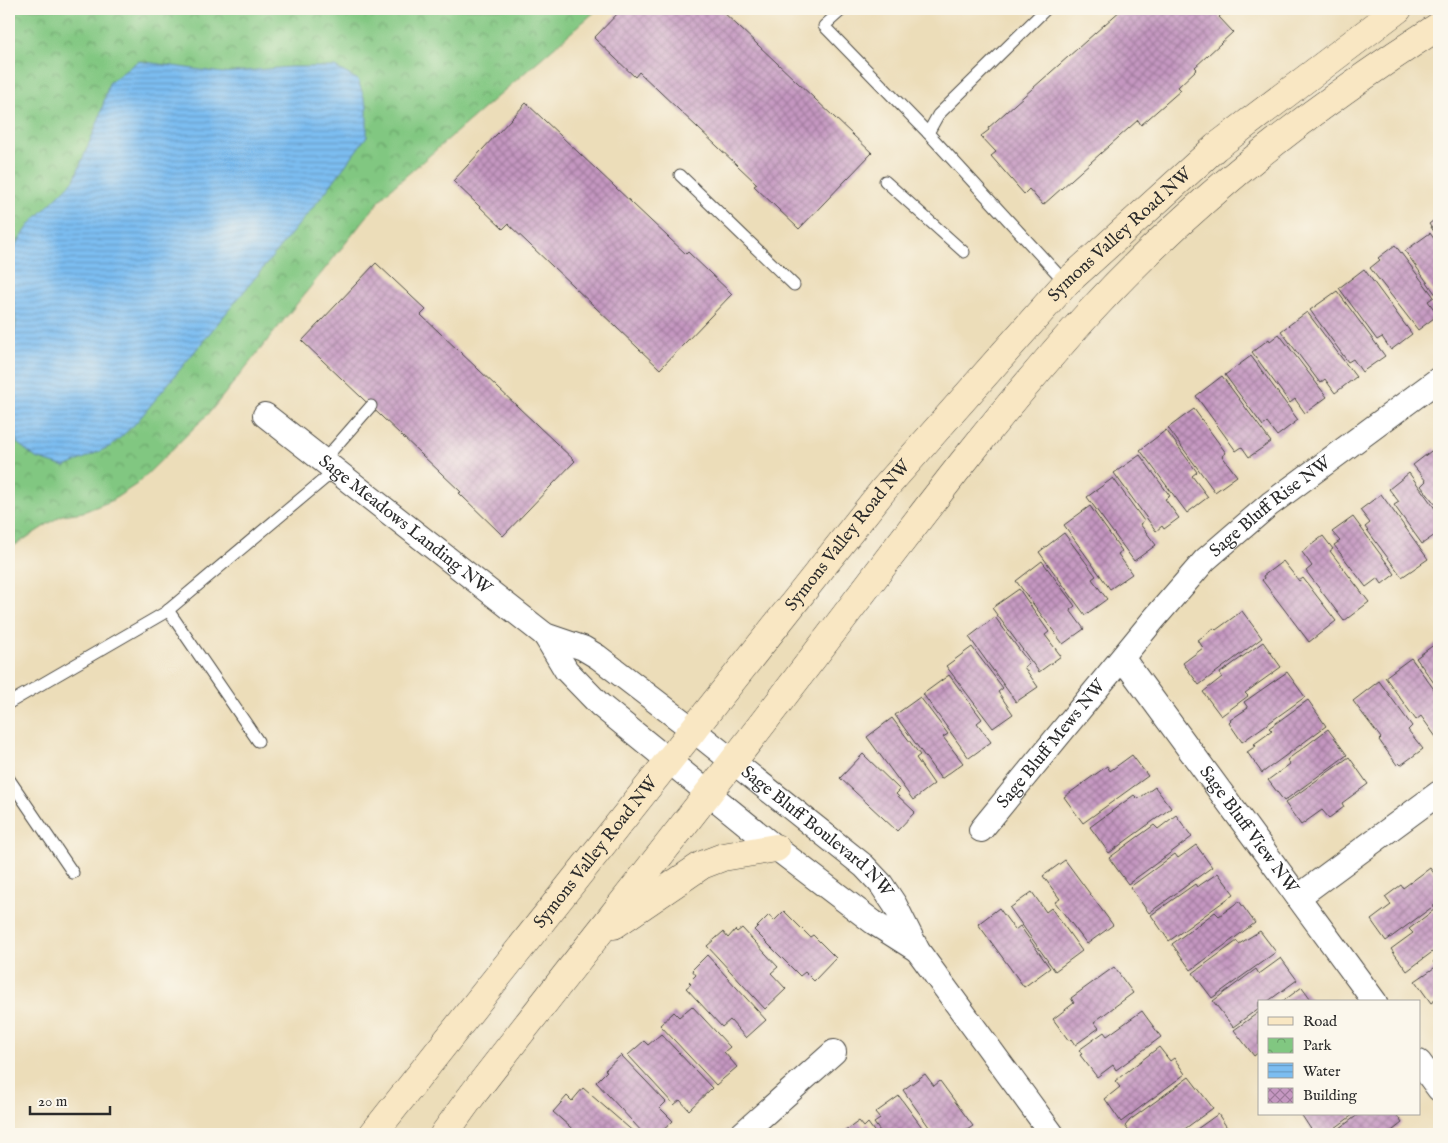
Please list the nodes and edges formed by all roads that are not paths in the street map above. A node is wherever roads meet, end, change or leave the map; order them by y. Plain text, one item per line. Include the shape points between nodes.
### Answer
1 (843, 9) edge
2 (1046, 9) edge
3 (1398, 9) edge
4 (1439, 26) edge
5 (928, 133) junction
6 (680, 175) dead end
7 (885, 180) dead end
8 (964, 252) dead end
9 (1066, 283) junction
10 (794, 285) dead end
11 (1439, 379) edge
12 (371, 406) dead end
13 (265, 415) dead end
14 (329, 466) junction
15 (168, 610) junction
16 (545, 634) junction
17 (1122, 659) junction
18 (9, 703) edge
19 (692, 730) junction
20 (258, 741) dead end
21 (668, 760) junction
22 (733, 762) junction
23 (9, 779) edge
24 (708, 793) junction
25 (1439, 793) edge
26 (981, 830) dead end
27 (776, 848) junction
28 (73, 873) dead end
29 (1298, 897) junction
30 (592, 940) junction
31 (918, 951) junction
32 (1374, 1000) edge
33 (834, 1052) dead end
34 (1420, 1063) edge
35 (1439, 1089) edge
36 (373, 1134) edge
37 (444, 1134) edge
38 (742, 1134) edge
39 (1052, 1134) edge

1 - 5 lane via 824,26
2 - 5 lane via 938,114
3 - 9 main road, Symons Valley Road NW via 1216,147
4 - 22 main road, Symons Valley Road NW via 1374,68 1215,190 1091,310 970,453
5 - 9 lane
6 - 10 lane
7 - 8 lane
9 - 19 main road, Symons Valley Road NW via 884,489
11 - 17 street, Sage Bluff Rise NW via 1270,504 1205,560
12 - 14 lane
13 - 14 street, Sage Meadows Landing NW
14 - 15 lane
14 - 16 street, Sage Meadows Landing NW
15 - 18 lane
15 - 20 lane
16 - 19 street, Sage Meadows Landing NW via 598,657
16 - 21 street, Sage Meadows Landing NW via 566,670 582,688
17 - 26 street, Sage Bluff Mews NW
17 - 29 street, Sage Bluff View NW
19 - 21 main road, Symons Valley Road NW
19 - 22 street, Sage Bluff Boulevard NW
21 - 24 street, Sage Bluff Boulevard NW
21 - 36 main road, Symons Valley Road NW
22 - 24 main road, Symons Valley Road NW
22 - 31 street, Sage Bluff Boulevard NW via 864,866 882,884
23 - 28 lane
24 - 27 street, Sage Bluff Boulevard NW
24 - 30 main road, Symons Valley Road NW
25 - 29 street
27 - 30 main road via 722,857 702,865
27 - 31 street, Sage Bluff Boulevard NW via 873,922
29 - 32 street, Sage Bluff View NW
30 - 37 main road, Symons Valley Road NW
31 - 39 street, Sage Bluff Boulevard NW
33 - 38 street
34 - 35 street

